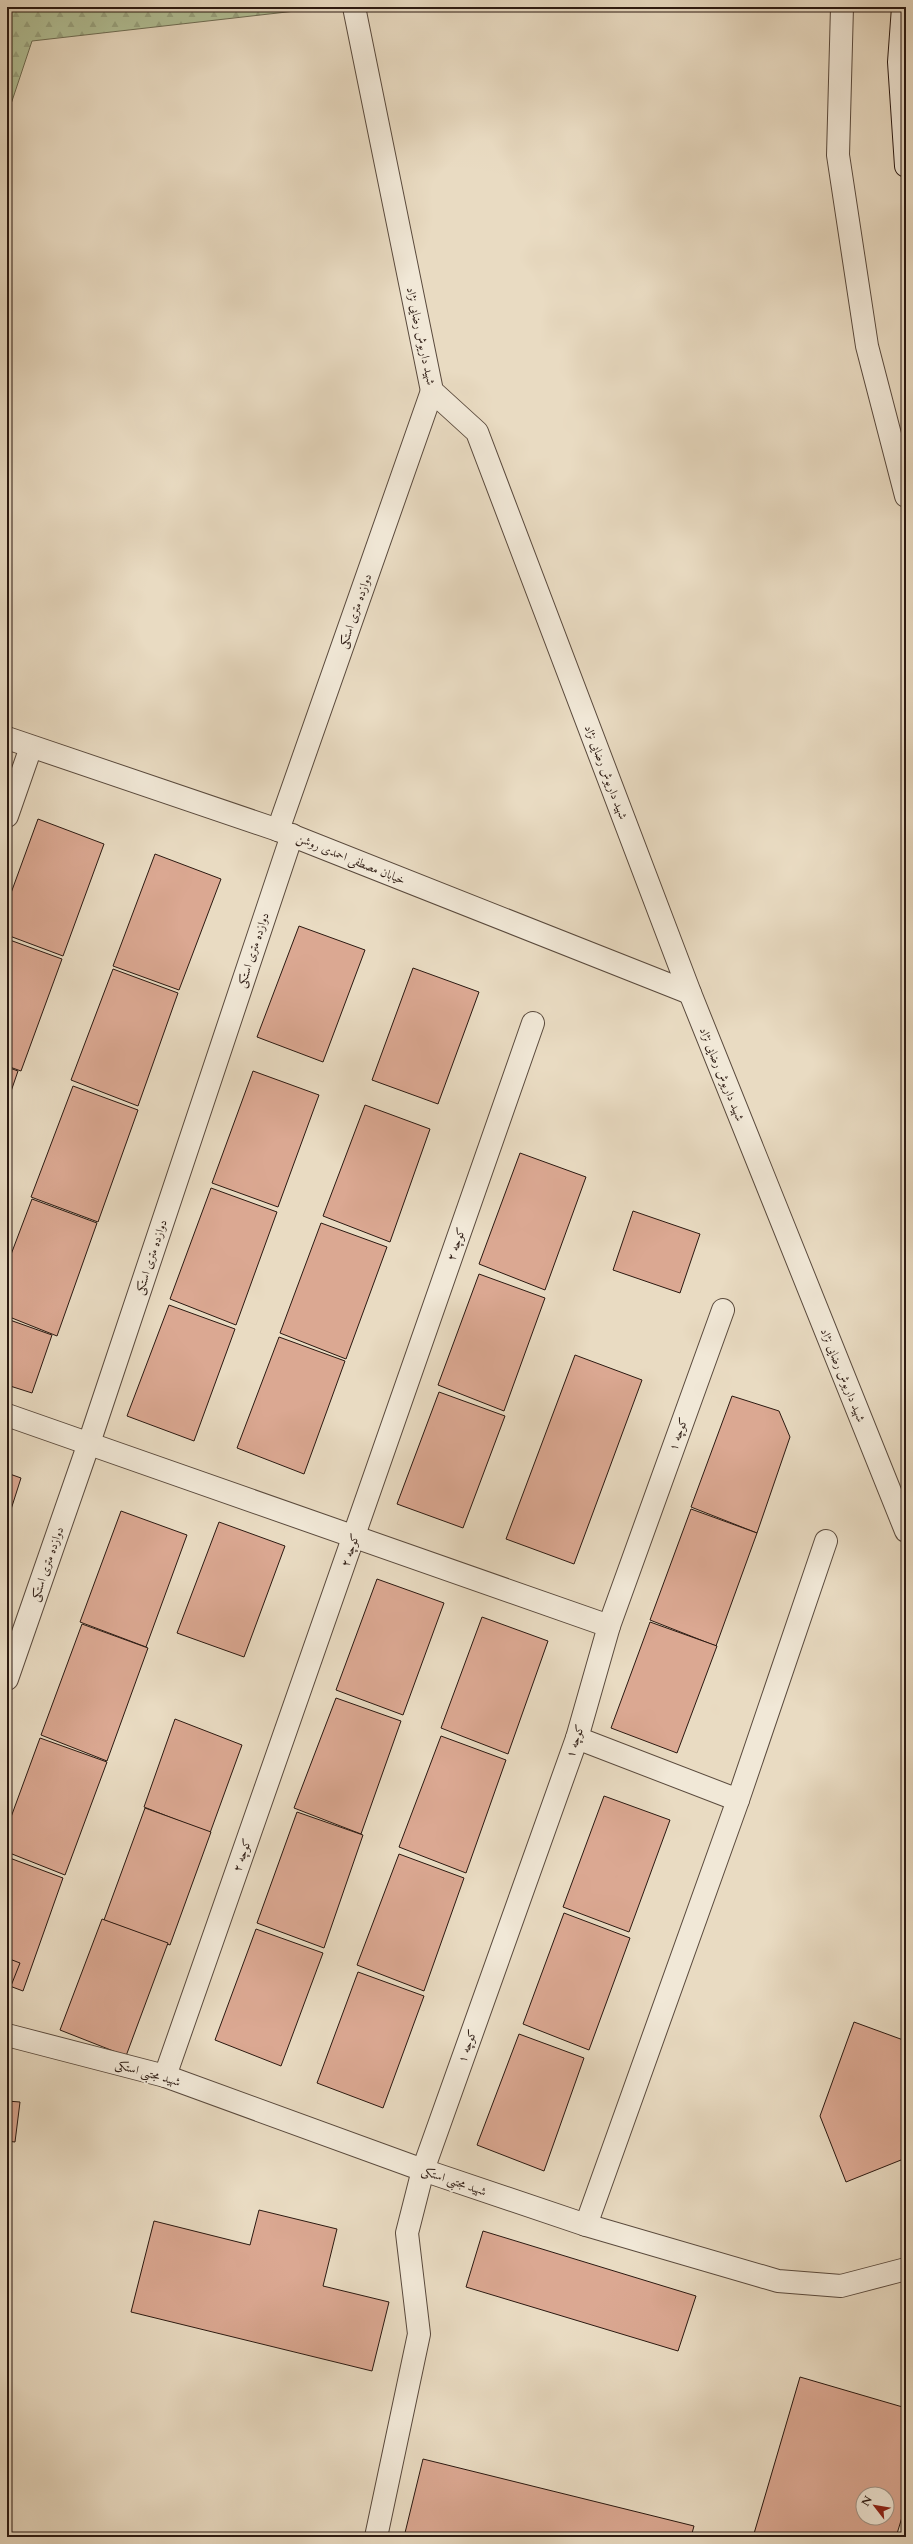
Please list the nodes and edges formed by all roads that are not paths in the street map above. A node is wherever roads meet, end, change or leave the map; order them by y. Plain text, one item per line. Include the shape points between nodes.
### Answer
1 (354, 7) edge
2 (842, 7) edge
3 (903, 7) edge
4 (906, 166) edge
5 (432, 391) junction
6 (906, 496) edge
7 (7, 738) edge
8 (31, 747) junction
9 (7, 816) edge
10 (285, 833) junction
11 (690, 993) junction
12 (533, 1023) dead end
13 (723, 1310) dead end
14 (7, 1415) edge
15 (89, 1443) junction
16 (906, 1531) edge
17 (354, 1536) junction
18 (826, 1541) dead end
19 (609, 1626) junction
20 (7, 1679) edge
21 (577, 1738) junction
22 (738, 1800) junction
23 (7, 2035) edge
24 (165, 2076) junction
25 (423, 2170) junction
26 (586, 2225) junction
27 (906, 2269) edge
28 (376, 2537) edge

1 - 5 street, شهید داریوش رضایی نژاد
2 - 6 street via 838,155 867,346
3 - 4 street via 899,62
5 - 10 street, دوازده متری استکی
5 - 11 street, شهید داریوش رضایی نژاد via 478,432
7 - 8 street, خیابان مصطفی احمدی روشن
8 - 9 street
8 - 10 street, خیابان مصطفی احمدی روشن
10 - 11 street, خیابان مصطفی احمدی روشن
10 - 15 street, دوازده متری استکی
11 - 16 street, شهید داریوش رضایی نژاد
12 - 17 street, کوچه ۲
13 - 19 street, کوچه ۱
14 - 15 street
15 - 17 street
15 - 20 street, دوازده متری استکی
17 - 19 street
17 - 24 street, کوچه ۲
18 - 22 street
19 - 21 street, کوچه ۱
21 - 22 street
21 - 25 street, کوچه ۱
22 - 26 street
23 - 24 street, شهید مجتبی استکی
24 - 25 street, شهید مجتبی استکی
25 - 26 street, شهید مجتبی استکی
25 - 28 street, کوچه ۱ via 407,2233 419,2334
26 - 27 street, شهید مجتبی استکی via 778,2281 841,2286

